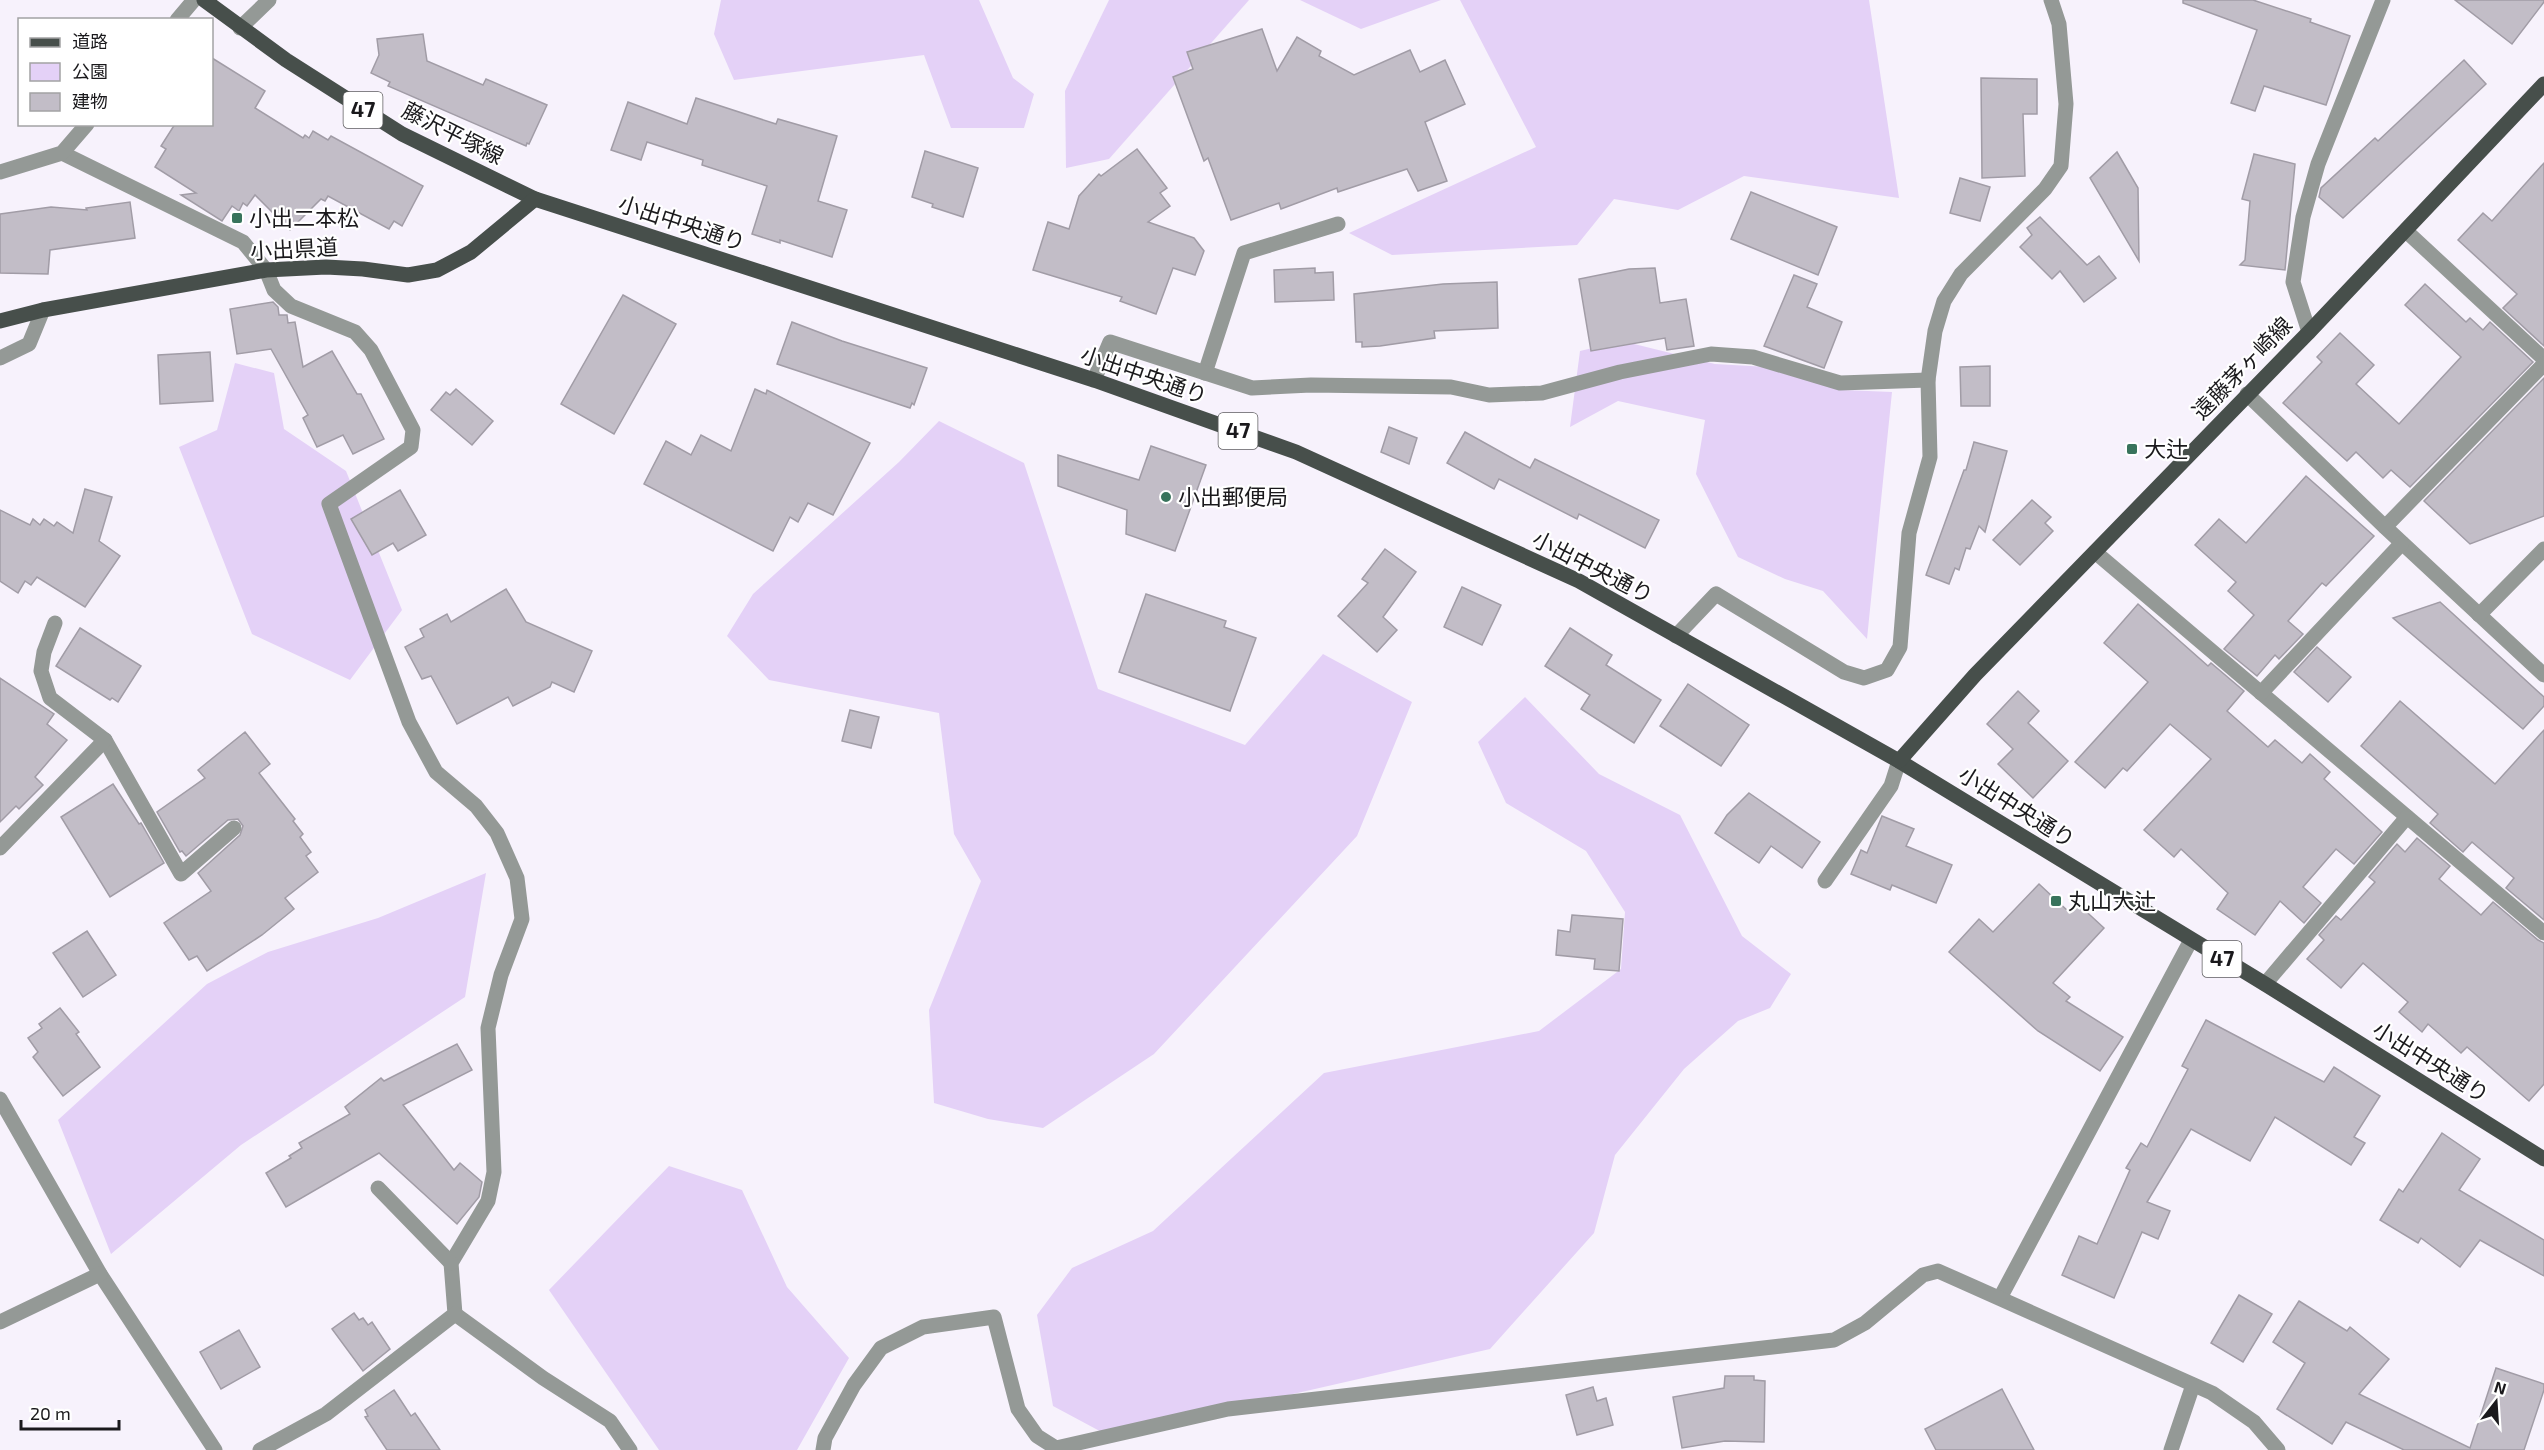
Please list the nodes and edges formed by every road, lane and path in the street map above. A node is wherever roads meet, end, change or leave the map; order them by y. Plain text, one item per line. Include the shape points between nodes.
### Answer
1 (194, 0) edge
2 (204, 0) edge
3 (269, 0) edge
4 (2051, 0) edge
5 (2383, 0) edge
6 (179, 18) edge
7 (240, 28) junction
8 (2544, 84) edge
9 (85, 126) edge
10 (62, 153) junction
11 (0, 172) edge
12 (535, 200) junction
13 (1338, 224) dead end
14 (2406, 231) junction
15 (266, 270) junction
16 (43, 310) junction
17 (0, 321) edge
18 (2309, 332) junction
19 (0, 358) edge
20 (2544, 362) edge
21 (1205, 373) junction
22 (1094, 380) junction
23 (1928, 380) junction
24 (2247, 394) junction
25 (2385, 527) junction
26 (2402, 543) junction
27 (2544, 549) edge
28 (2095, 552) junction
29 (2479, 615) junction
30 (55, 623) dead end
31 (1676, 636) junction
32 (2544, 675) edge
33 (2261, 693) junction
34 (105, 740) junction
35 (1899, 761) junction
36 (2407, 817) junction
37 (234, 828) dead end
38 (0, 848) edge
39 (1825, 881) dead end
40 (2544, 933) edge
41 (2191, 940) junction
42 (2265, 984) junction
43 (0, 1100) edge
44 (2544, 1159) edge
45 (378, 1188) dead end
46 (451, 1263) junction
47 (100, 1274) junction
48 (2000, 1298) junction
49 (455, 1314) junction
50 (0, 1322) edge
51 (2193, 1385) junction
52 (1056, 1449) edge
53 (215, 1450) edge
54 (260, 1450) edge
55 (630, 1450) edge
56 (824, 1450) edge
57 (2171, 1450) edge
58 (2278, 1450) edge

1 - 6 street
2 - 7 main road, 藤沢平塚線 / 47
3 - 7 street
4 - 23 street via 2059,24 2066,104 2061,166 1955,283 1944,301 1935,331
5 - 18 street via 2318,164 2303,217 2293,282
7 - 12 main road, 藤沢平塚線 / 47 via 402,134
8 - 14 main road, 遠藤茅ヶ崎線
9 - 10 street
10 - 11 street
10 - 15 street via 243,242
12 - 15 main road, 小出県道 via 471,252 437,270 408,275 326,267
12 - 22 main road, 小出中央通り / 47
13 - 21 street via 1244,253
14 - 18 main road, 遠藤茅ヶ崎線
14 - 20 street
15 - 16 main road, 小出県道
15 - 46 street via 274,290 291,306 355,332 371,350 413,430 411,447 329,504 409,722 436,772 476,806 497,833 517,878 522,919 501,975 488,1028 494,1172 488,1201
16 - 17 main road, 小出県道
16 - 19 street via 29,345
18 - 24 main road, 遠藤茅ヶ崎線
20 - 25 street
21 - 22 street via 1110,342
21 - 23 street via 1252,387 1451,387 1489,395 1542,393 1711,354 1753,357 1840,383
22 - 31 main road, 小出中央通り / 47 via 1296,452 1579,581
23 - 31 street via 1930,457 1909,533 1900,647 1887,670 1864,678 1844,672 1716,594
24 - 25 street
24 - 28 main road, 遠藤茅ヶ崎線
25 - 26 street
26 - 29 street
26 - 33 street
27 - 29 street
28 - 33 street
28 - 35 main road, 遠藤茅ヶ崎線 via 1975,675
29 - 32 street
30 - 34 street via 42,671 50,698
31 - 35 main road, 小出中央通り / 47
33 - 36 street
34 - 37 street via 181,873
34 - 38 street
35 - 39 street via 1892,786
35 - 41 main road, 小出中央通り / 47
36 - 40 street
36 - 42 street
41 - 42 main road, 小出中央通り / 47
41 - 48 street
42 - 44 main road, 小出中央通り / 47
43 - 47 street
45 - 46 street
46 - 49 street
47 - 50 street
47 - 53 street
48 - 51 street
48 - 52 street via 1938,1271 1923,1275 1865,1323 1834,1340 1228,1409
49 - 54 street via 326,1414
49 - 55 street via 610,1421
51 - 57 street
51 - 58 street via 2212,1393 2254,1422
52 - 56 street via 1037,1436 1018,1409 994,1317 923,1327 881,1348 854,1385 825,1438

